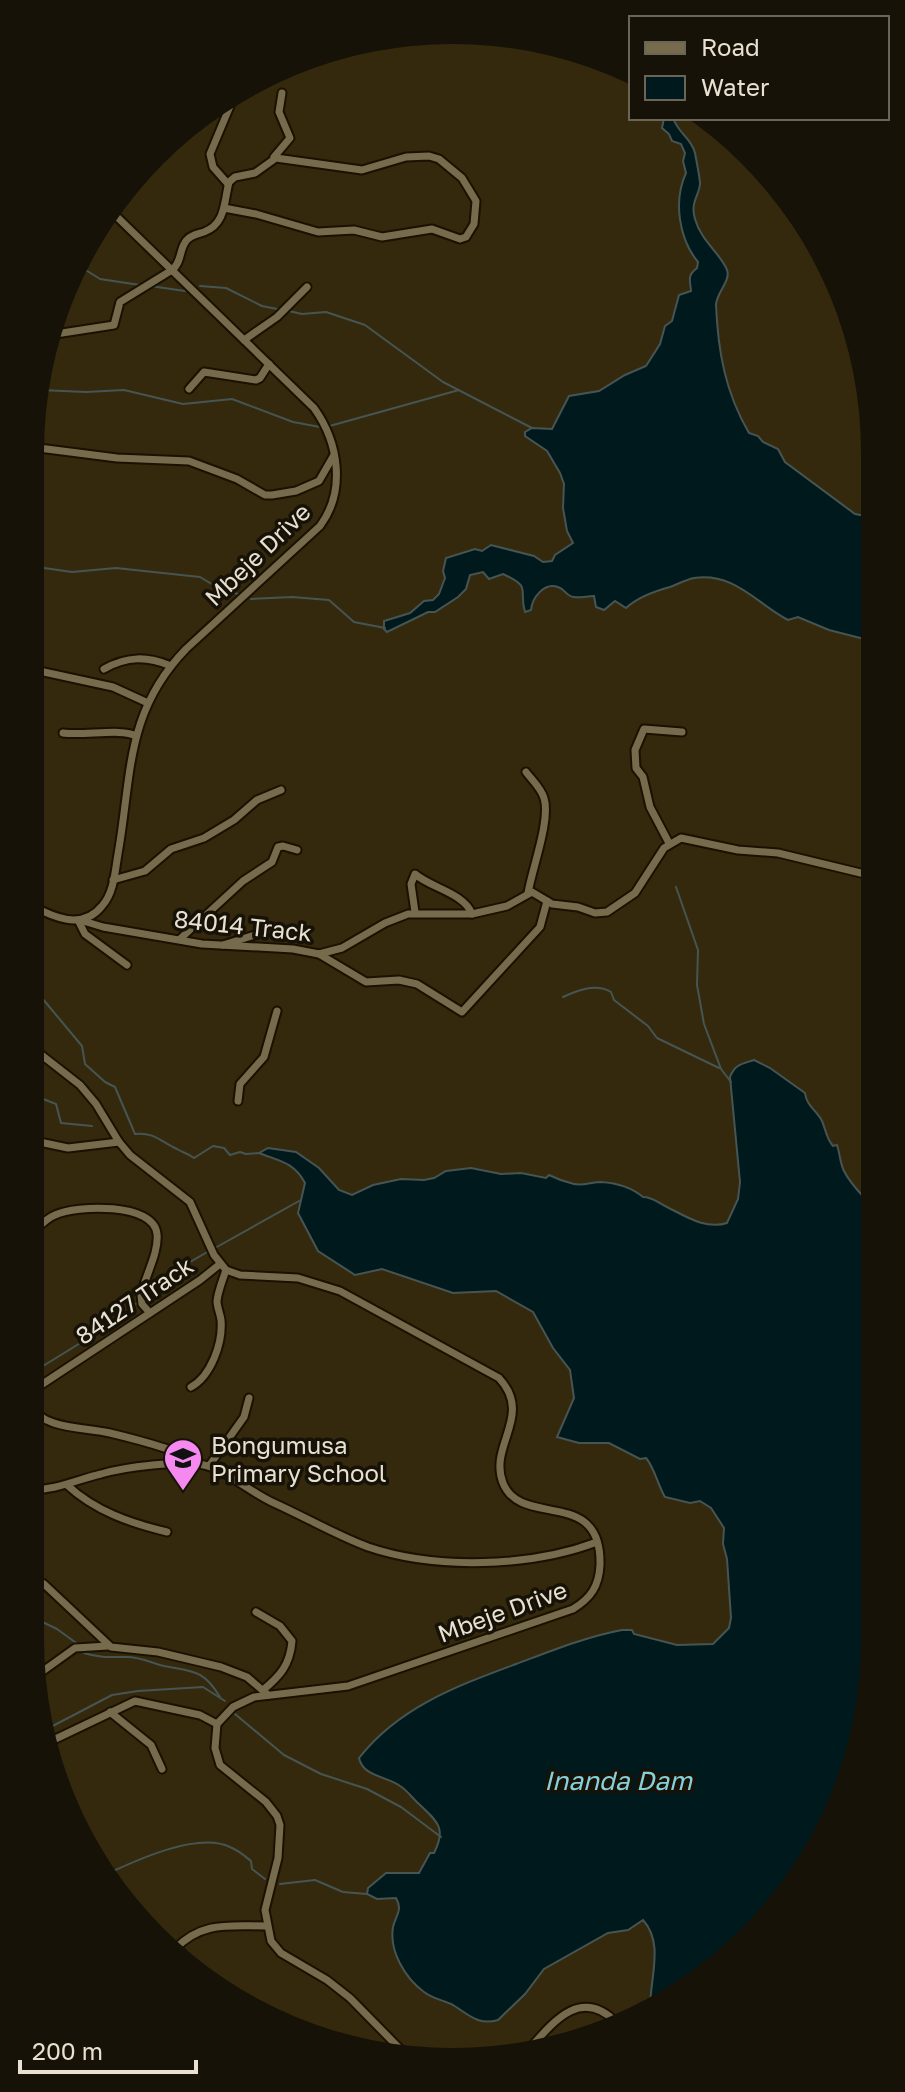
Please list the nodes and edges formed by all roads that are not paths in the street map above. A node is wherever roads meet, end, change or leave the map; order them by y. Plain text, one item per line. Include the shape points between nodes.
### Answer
1 (282, 93) dead end
2 (228, 112) edge
3 (273, 159) junction
4 (228, 184) junction
5 (224, 208) junction
6 (118, 218) edge
7 (172, 270) junction
8 (307, 287) dead end
9 (62, 333) edge
10 (244, 340) junction
11 (269, 364) junction
12 (189, 389) dead end
13 (44, 449) edge
14 (334, 455) junction
15 (171, 666) junction
16 (104, 669) dead end
17 (44, 672) edge
18 (148, 703) junction
19 (682, 732) dead end
20 (63, 733) dead end
21 (136, 736) junction
22 (526, 772) dead end
23 (281, 790) dead end
24 (669, 843) junction
25 (297, 850) dead end
26 (861, 873) edge
27 (113, 880) junction
28 (528, 893) junction
29 (547, 901) junction
30 (44, 912) edge
31 (415, 912) junction
32 (472, 914) junction
33 (79, 920) junction
34 (277, 928) dead end
35 (180, 939) junction
36 (220, 945) junction
37 (319, 954) junction
38 (127, 965) dead end
39 (277, 1011) dead end
40 (44, 1058) edge
41 (238, 1101) dead end
42 (119, 1142) junction
43 (44, 1143) edge
44 (44, 1223) edge
45 (223, 1267) junction
46 (212, 1272) junction
47 (218, 1296) junction
48 (150, 1313) junction
49 (44, 1383) edge
50 (191, 1387) dead end
51 (249, 1398) dead end
52 (44, 1417) edge
53 (206, 1465) junction
54 (67, 1485) junction
55 (44, 1488) edge
56 (167, 1532) dead end
57 (597, 1542) junction
58 (44, 1586) edge
59 (256, 1612) dead end
60 (108, 1646) junction
61 (45, 1669) edge
62 (265, 1692) junction
63 (110, 1712) junction
64 (217, 1724) junction
65 (56, 1738) edge
66 (162, 1769) dead end
67 (266, 1926) junction
68 (180, 1944) edge
69 (610, 2017) edge
70 (539, 2038) edge
71 (395, 2044) edge

1 - 3 street via 279,112 291,136
2 - 4 street via 210,154 213,167
3 - 4 street
3 - 5 street via 362,170 406,157 433,157 470,187 477,210 474,224 460,239 427,229 382,237 354,230 318,232
4 - 5 street
5 - 7 street via 214,227 186,240
6 - 7 street, Mbeje Drive
7 - 9 street via 120,302 114,325
7 - 10 street, Mbeje Drive
8 - 10 street
10 - 11 street, Mbeje Drive
11 - 12 street via 256,380 204,372
11 - 14 street, Mbeje Drive via 314,408
13 - 14 street via 189,461 265,495 319,481
14 - 15 street, Mbeje Drive via 336,496 320,526
15 - 16 street via 137,658
15 - 18 street, Mbeje Drive
17 - 18 street via 113,687
18 - 21 street, Mbeje Drive
19 - 24 street via 644,729 635,750 650,807
20 - 21 street via 128,731
21 - 27 street, Mbeje Drive
22 - 28 street via 545,806
23 - 27 street via 257,800 204,838 171,849 145,871
24 - 26 street via 681,838 770,852
24 - 29 street via 635,893 607,912
25 - 35 street via 278,847 272,862 243,881
27 - 33 street, Mbeje Drive via 102,907
28 - 29 street
28 - 32 street, 84014 Track via 507,906
29 - 37 street via 540,927 462,1012 417,984 366,982
30 - 33 street
31 - 32 street, 84014 Track
31 - 32 street via 415,874 461,900
31 - 37 street, 84014 Track
33 - 35 street, 84014 Track
33 - 38 street via 85,934
34 - 36 street
35 - 36 street, 84014 Track
36 - 37 street, 84014 Track
39 - 41 street via 264,1057 240,1084
40 - 42 street via 88,1094
42 - 43 street via 68,1148
42 - 45 street via 190,1202
44 - 48 street via 70,1210 106,1209 147,1217 157,1235 141,1295
45 - 46 street, 84127 Track
45 - 47 street
45 - 57 street via 240,1275 298,1278 340,1291 499,1378 510,1392 514,1411 500,1466 507,1490 525,1505 577,1517
46 - 47 street
46 - 48 street, 84127 Track
47 - 50 street via 218,1343 208,1371
48 - 49 street, 84127 Track
51 - 53 street via 244,1417
52 - 53 street
53 - 54 street via 110,1472
53 - 57 street via 270,1501 370,1547 401,1555 495,1562 550,1556
54 - 55 street
54 - 56 street via 120,1518
57 - 62 street, Mbeje Drive via 600,1567 594,1590 573,1609 357,1683
58 - 60 street
59 - 62 street via 280,1626 292,1641 281,1676
60 - 61 street via 75,1648
60 - 62 street via 221,1667 247,1677
62 - 64 street, Mbeje Drive via 242,1702
63 - 64 street via 140,1701
63 - 65 street
63 - 66 street via 151,1745
64 - 67 street via 220,1765 266,1802 280,1825
67 - 68 street via 203,1929
67 - 71 street via 281,1953 350,1998
69 - 70 street via 603,2011 569,2011

